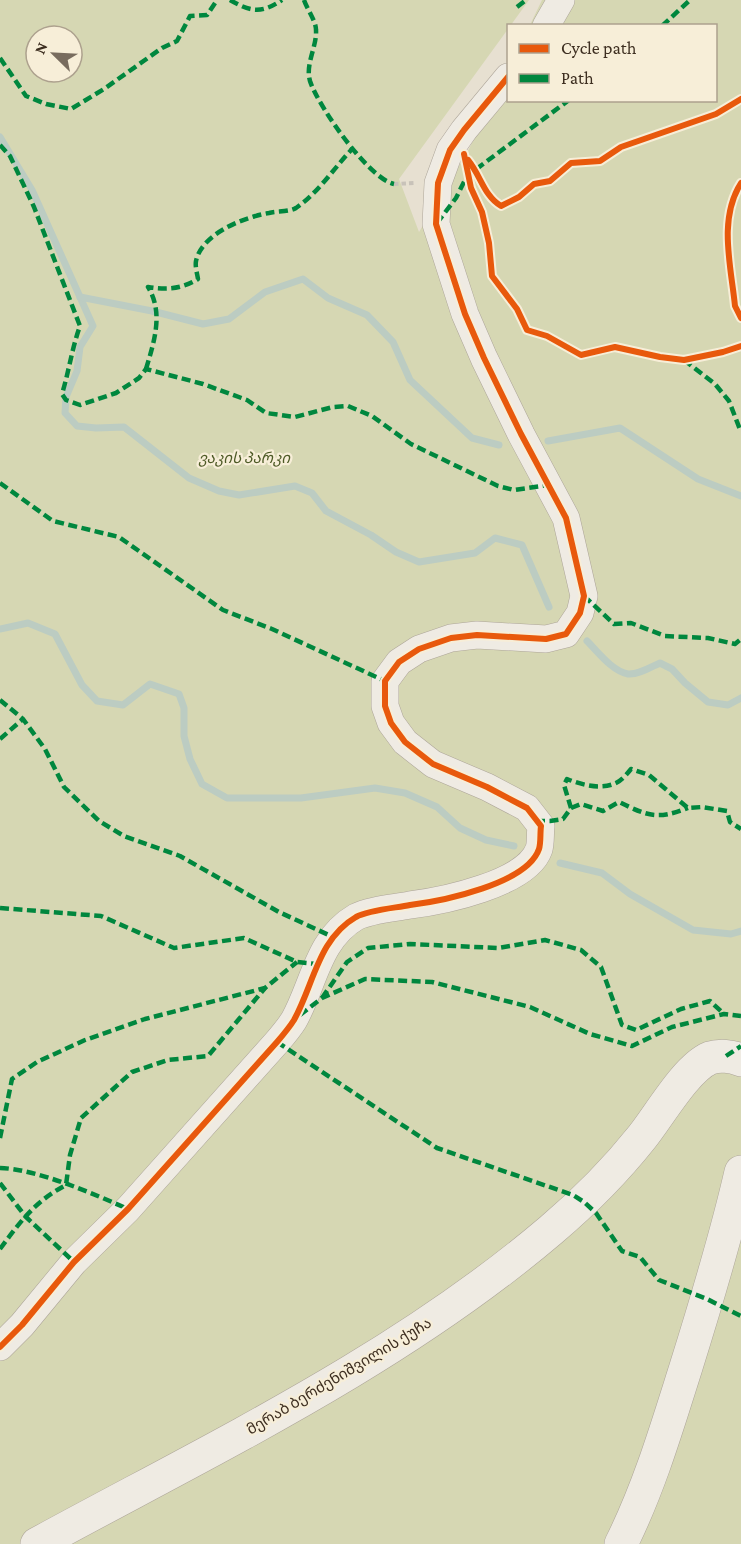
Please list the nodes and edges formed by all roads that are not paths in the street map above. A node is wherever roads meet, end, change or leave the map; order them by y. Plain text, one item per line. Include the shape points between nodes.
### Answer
1 (561, 0) edge
2 (547, 24) edge
3 (507, 78) edge
4 (741, 1059) edge
5 (741, 1172) edge
6 (0, 1347) edge
7 (37, 1544) edge
8 (621, 1544) edge

1 - 2 street
3 - 6 street via 450,150 438,183 436,224 465,314 484,358 566,518 584,596 580,613 566,634 546,639 477,635 451,638 419,649 399,662 385,681 385,706 391,723 405,742 433,764 526,808 541,826 539,849 530,864 501,883 357,916 333,937 293,1021 277,1042
4 - 7 street, მერაბ ბერძენიშვილის ქუჩა via 710,1058 691,1072 642,1137 584,1202 434,1320 279,1414
5 - 8 street via 673,1408 637,1511

